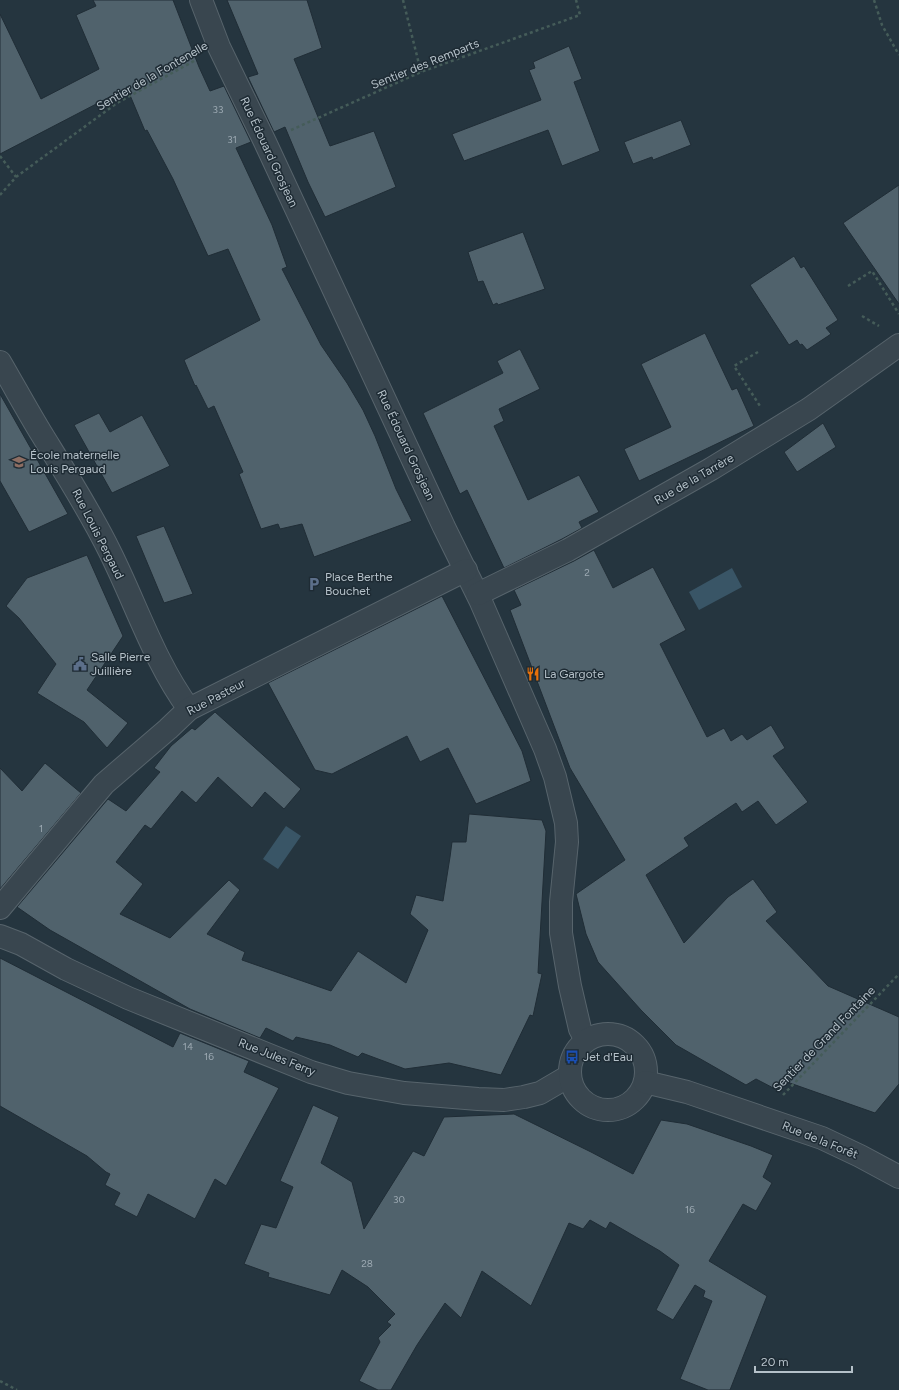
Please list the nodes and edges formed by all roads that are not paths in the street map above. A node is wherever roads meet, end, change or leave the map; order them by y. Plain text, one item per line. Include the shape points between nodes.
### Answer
1 (201, 0) edge
2 (899, 345) edge
3 (0, 362) edge
4 (466, 570) junction
5 (478, 594) junction
6 (188, 709) junction
7 (0, 908) edge
8 (0, 936) edge
9 (586, 1040) junction
10 (569, 1076) junction
11 (645, 1082) junction
12 (899, 1177) edge

1 - 4 street, Rue Édouard Grosjean via 219,47
2 - 5 street, Rue de la Tarrère via 809,409 711,469 568,550
3 - 6 street, Rue Louis Pergaud via 110,552 151,644
4 - 5 street, Rue Édouard Grosjean
4 - 6 street, Rue Pasteur
5 - 9 street, Rue Édouard Grosjean via 545,749 557,784 566,822 567,842 561,902 561,933 580,1029
6 - 7 street, Rue Pasteur via 104,784
8 - 10 street, Rue Jules Ferry via 128,998 311,1072 348,1083 404,1093 504,1100 540,1093
9 - 10 street via 575,1051 569,1066
9 - 11 street via 603,1033 622,1035 637,1046 646,1063
10 - 11 street via 573,1089 581,1100 592,1107 605,1110 618,1109 630,1103 640,1094
11 - 12 street, Rue de la Forêt via 687,1092 822,1138

